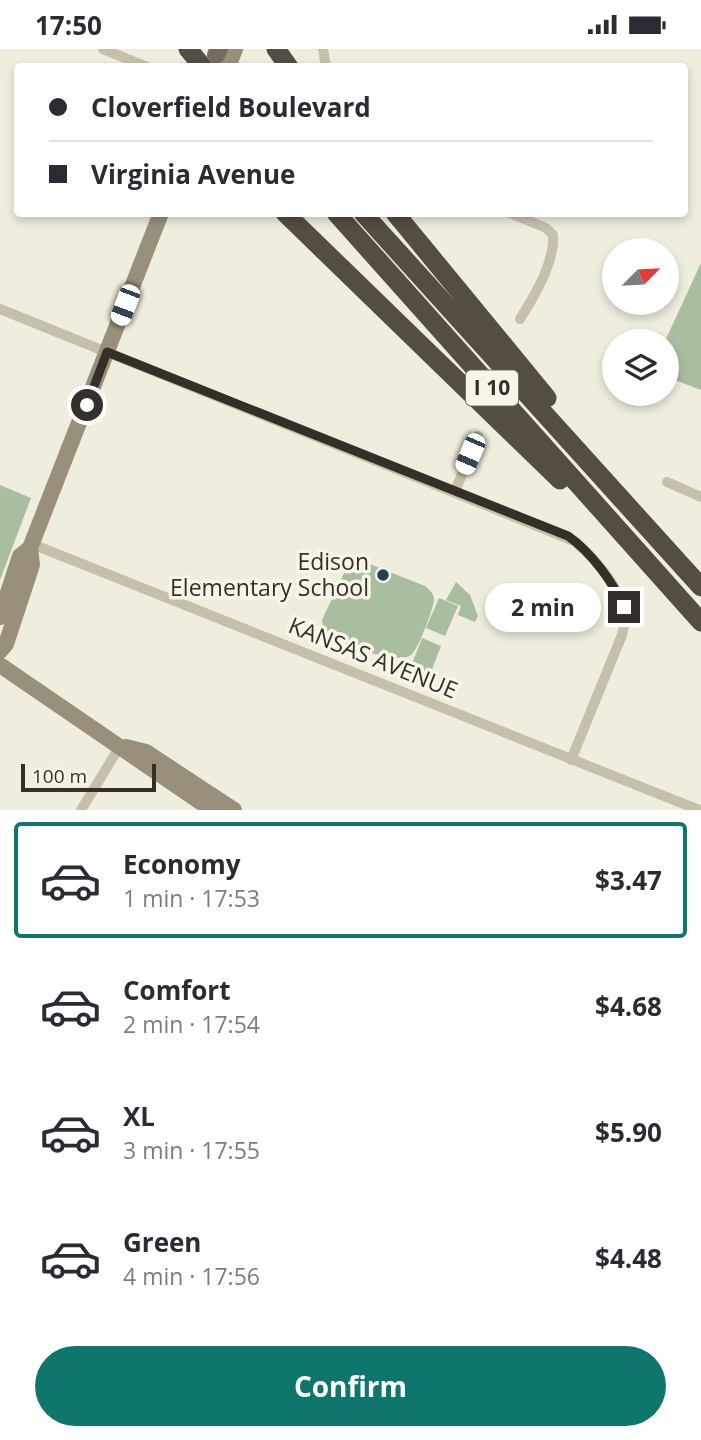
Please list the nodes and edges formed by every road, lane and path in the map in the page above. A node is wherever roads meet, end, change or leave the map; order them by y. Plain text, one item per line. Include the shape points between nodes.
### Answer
1 (103, 49) edge
2 (188, 49) edge
3 (235, 49) edge
4 (217, 61) edge
5 (137, 63) edge
6 (160, 217) edge
7 (289, 217) edge
8 (340, 217) edge
9 (367, 217) edge
10 (398, 217) edge
11 (520, 217) edge
12 (0, 309) edge
13 (520, 319) dead end
14 (107, 352) junction
15 (478, 436) dead end
16 (667, 482) dead end
17 (455, 491) junction
18 (701, 497) edge
19 (635, 513) junction
20 (31, 546) junction
21 (648, 563) junction
22 (701, 587) edge
23 (0, 617) edge
24 (701, 622) edge
25 (0, 651) edge
26 (0, 665) edge
27 (120, 746) junction
28 (571, 760) junction
29 (81, 810) edge
30 (212, 810) edge
31 (233, 810) edge
32 (699, 810) edge

1 - 5 street
2 - 4 highway
3 - 4 main road, bridge
6 - 14 main road
7 - 21 highway
8 - 21 highway, I 10
9 - 19 highway, I 10
10 - 19 highway via 612,477
11 - 13 street via 546,228 554,245
12 - 14 street
14 - 17 street
14 - 20 main road
15 - 17 street
16 - 18 street
17 - 28 street via 568,536 614,587 624,607 625,625 618,646
19 - 22 highway, I 10
20 - 23 main road via 20,556
20 - 25 main road via 32,565
20 - 28 street, KANSAS AVENUE
21 - 24 highway, I 10
26 - 27 main road
27 - 29 street
27 - 30 main road
27 - 31 main road via 146,753
28 - 32 street, KANSAS AVENUE

